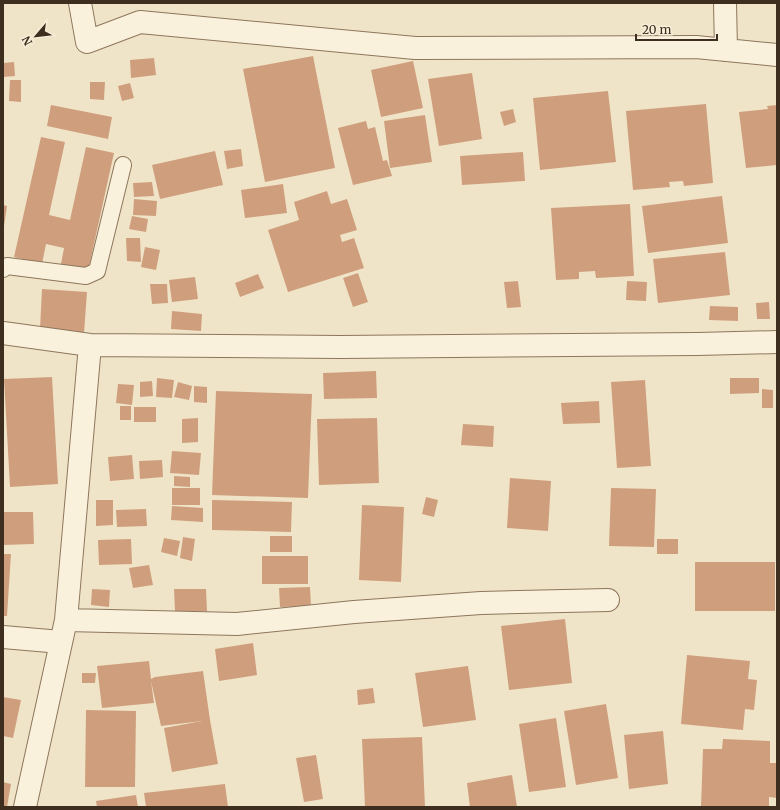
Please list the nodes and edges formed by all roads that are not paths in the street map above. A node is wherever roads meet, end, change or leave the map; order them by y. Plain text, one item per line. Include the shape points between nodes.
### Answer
1 (80, 3) edge
2 (725, 3) edge
3 (726, 50) junction
4 (777, 55) edge
5 (123, 165) dead end
6 (3, 269) edge
7 (3, 334) edge
8 (777, 342) edge
9 (90, 346) junction
10 (608, 600) dead end
11 (66, 620) junction
12 (3, 637) edge
13 (61, 642) junction
14 (25, 807) edge

1 - 3 street via 87,42 140,22 415,48 696,47
2 - 3 street
3 - 4 street
5 - 6 lane via 97,271 86,276 7,266
7 - 9 street
8 - 9 street via 341,347
9 - 11 street
10 - 11 street via 481,603 237,624
11 - 13 street
12 - 13 street
13 - 14 street

